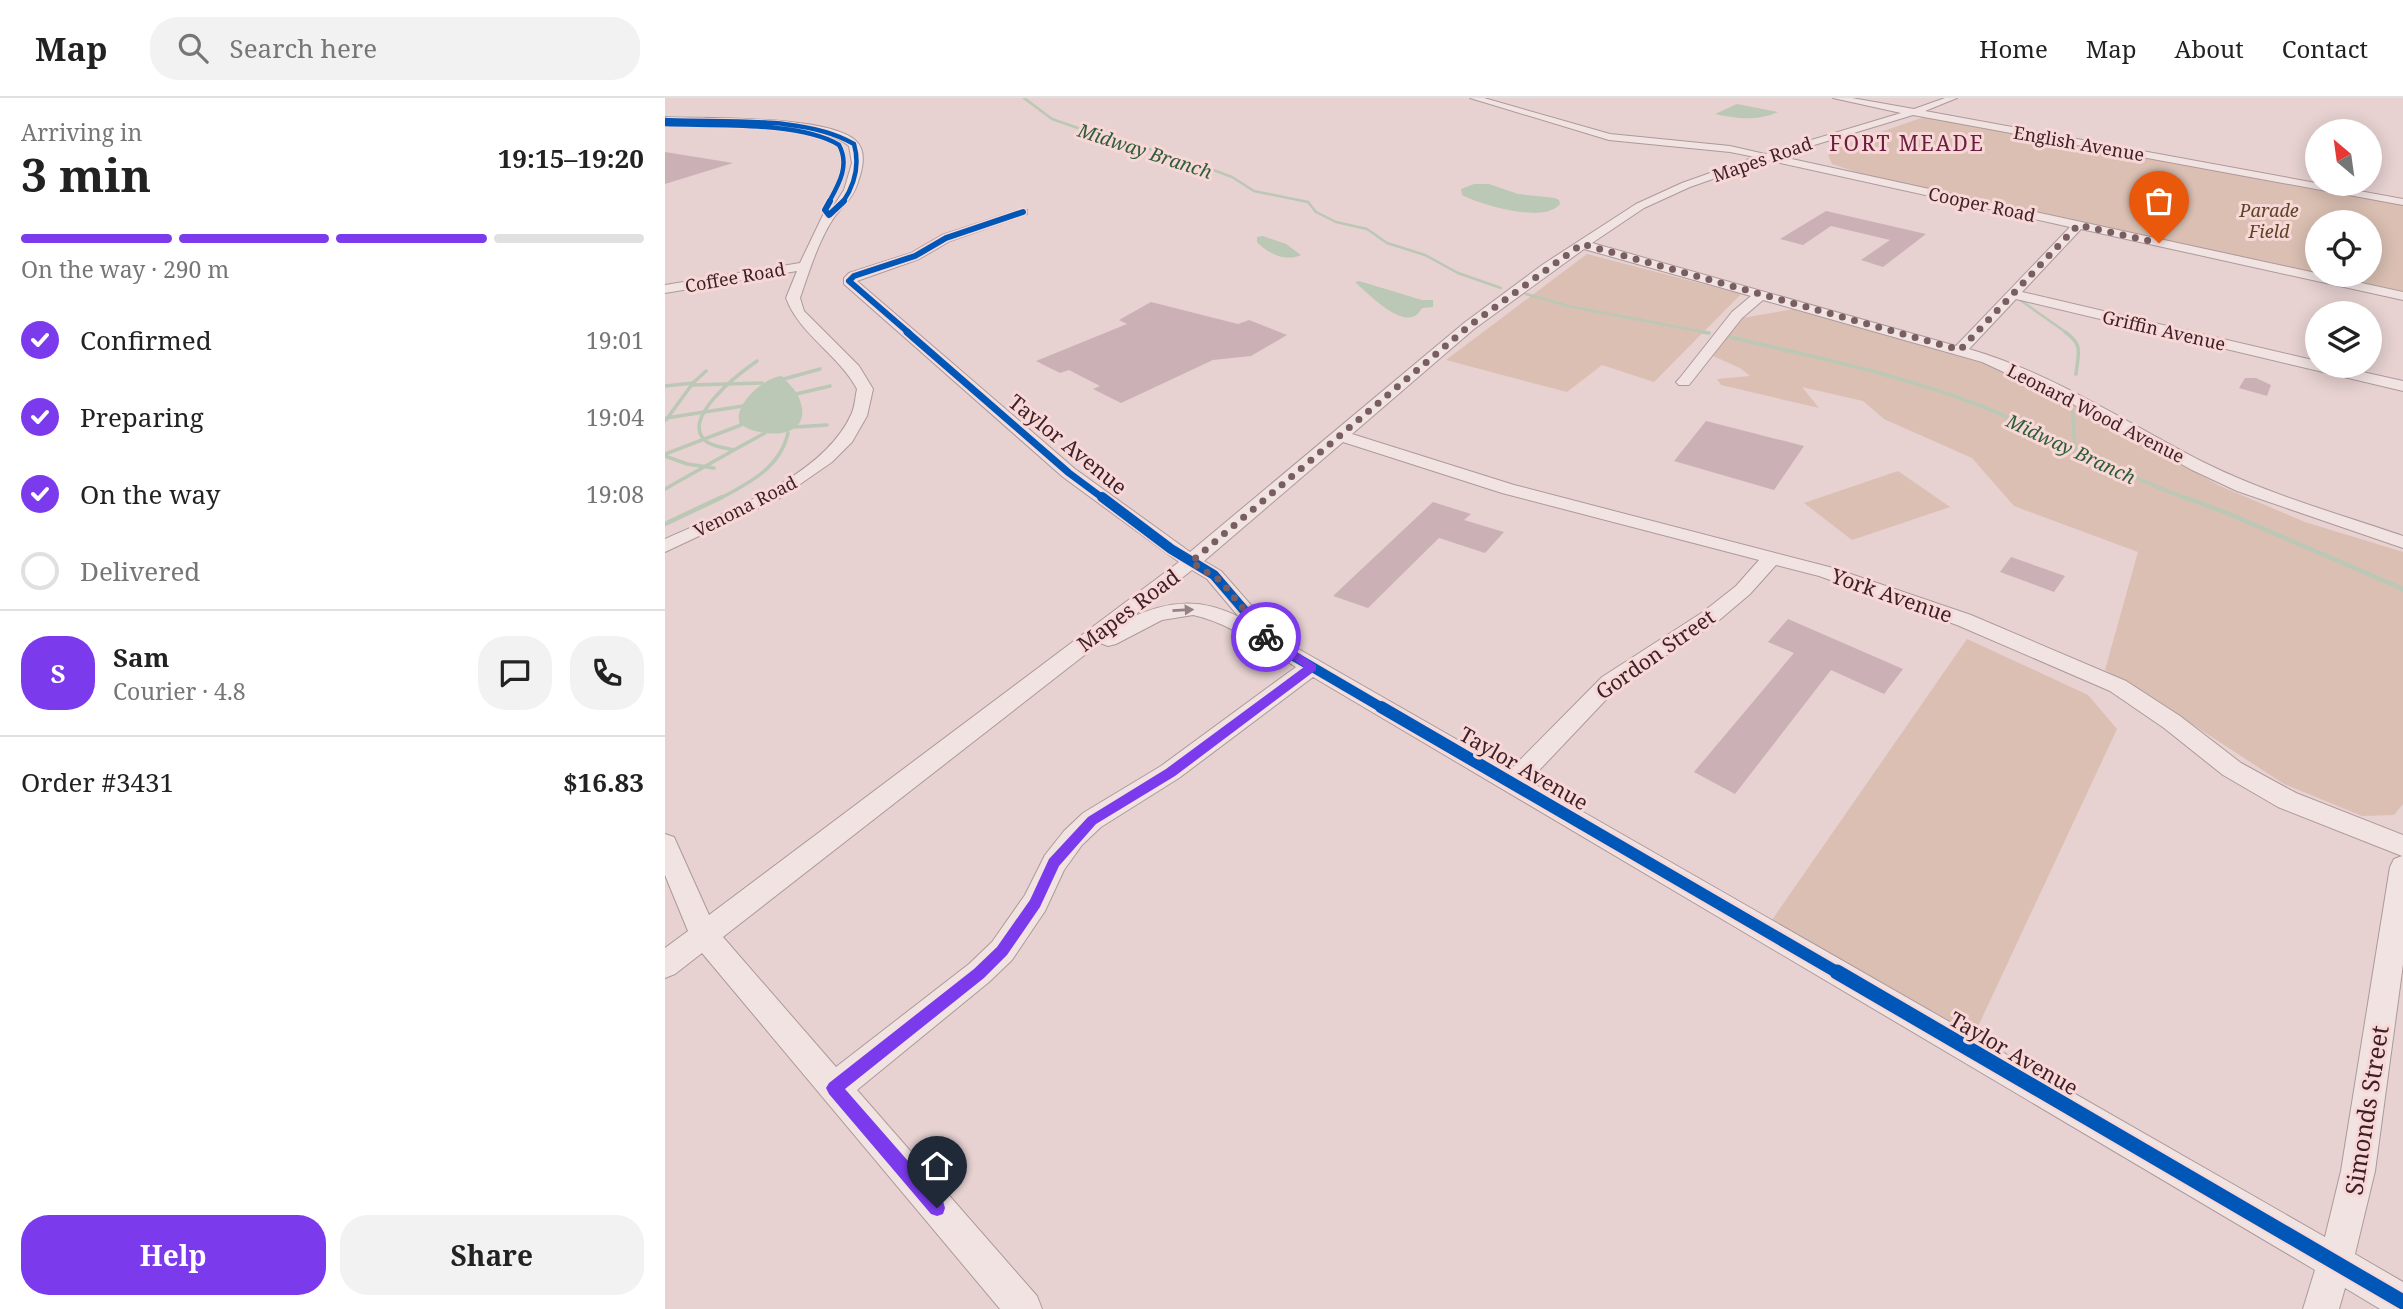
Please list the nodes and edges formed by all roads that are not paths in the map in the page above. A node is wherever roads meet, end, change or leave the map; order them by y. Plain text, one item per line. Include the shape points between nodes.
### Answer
1 (1474, 98) edge
2 (1837, 98) edge
3 (1953, 98) edge
4 (1913, 112) junction
5 (665, 122) edge
6 (1702, 146) junction
7 (1809, 151) junction
8 (1766, 157) junction
9 (1783, 160) junction
10 (1730, 169) junction
11 (1835, 172) junction
12 (2403, 202) edge
13 (1023, 212) dead end
14 (829, 215) joint
15 (1617, 221) junction
16 (2078, 225) junction
17 (1582, 244) junction
18 (805, 266) junction
19 (665, 289) edge
20 (1762, 294) junction
21 (2011, 294) junction
22 (2403, 296) edge
23 (1960, 350) junction
24 (2305, 363) edge
25 (2369, 378) edge
26 (1684, 382) dead end
27 (2403, 386) edge
28 (1341, 436) junction
29 (1232, 528) junction
30 (2403, 542) edge
31 (665, 547) edge
32 (1772, 558) junction
33 (1191, 562) junction
34 (1273, 644) junction
35 (1312, 667) junction
36 (1035, 681) junction
37 (1513, 784) junction
38 (665, 844) edge
39 (2403, 846) edge
40 (2403, 867) edge
41 (704, 935) junction
42 (665, 965) edge
43 (834, 1088) junction
44 (2333, 1261) junction
45 (2403, 1302) edge
46 (1024, 1309) edge
47 (2321, 1309) edge

1 - 6 street via 1609,137
2 - 4 street, English Avenue
3 - 4 street, Mapes Road
4 - 7 street, Mapes Road
4 - 8 street, Mapes Road
4 - 12 street, English Avenue
5 - 14 street via 789,131 835,141 844,166 825,210
6 - 8 street, Cooper Road
6 - 10 street via 1736,156
7 - 9 street, Mapes Road
7 - 11 street via 1808,161
8 - 9 street, Cooper Road
8 - 10 street, Mapes Road
9 - 11 street, Cooper Road
9 - 15 street, Mapes Road
10 - 15 street, Mapes Road via 1640,206
11 - 16 street, Cooper Road
13 - 33 street, Taylor Avenue via 946,238 926,251 849,281 1069,473
14 - 18 street, Venona Road
15 - 17 street, Mapes Road
16 - 21 street
16 - 22 street, Cooper Road
17 - 20 street, Leonard Wood Avenue
17 - 28 street, Mapes Road via 1469,326
18 - 19 street, Coffee Road
18 - 31 street, Venona Road via 793,298 798,312 854,369 865,389 859,416 838,446 799,479
20 - 23 street, Leonard Wood Avenue
20 - 26 street via 1737,315
21 - 23 street
21 - 24 street, Griffin Avenue
23 - 30 street, Leonard Wood Avenue via 2042,382 2243,487
25 - 27 street, Griffin Avenue
28 - 29 street, Mapes Road
28 - 32 street, York Avenue via 1508,489
29 - 33 street, Mapes Road
29 - 34 street via 1220,548 1220,558 1251,601
32 - 37 street, Gordon Street via 1710,617 1603,688
32 - 39 street, York Avenue via 1887,591 2082,669 2147,704 2254,783 2327,818
33 - 34 street, Taylor Avenue via 1221,581
33 - 36 street, Mapes Road
34 - 35 street, Taylor Avenue
36 -> 34 street via 1133,626 1172,610 1206,611
35 - 37 street, Taylor Avenue
35 - 43 street via 1170,772 1092,820 1054,863 1035,903 1002,951
36 - 41 street, Mapes Road
37 - 44 street, Taylor Avenue
38 - 41 street
40 - 44 street, Simonds Street via 2358,1171
41 - 42 street, Mapes Road
41 - 43 street
43 - 46 street
44 - 45 street, Taylor Avenue
44 - 47 street, Simonds Street

